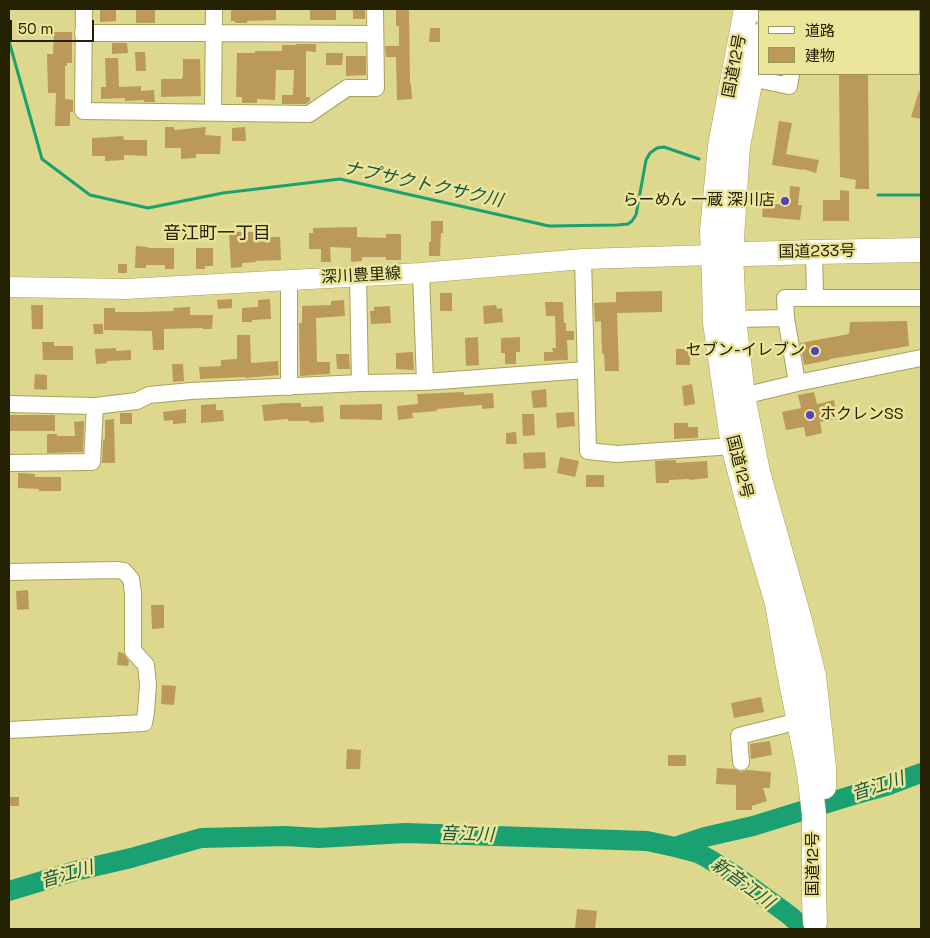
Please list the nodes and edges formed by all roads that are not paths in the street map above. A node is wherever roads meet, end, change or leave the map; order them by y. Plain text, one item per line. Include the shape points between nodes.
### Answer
1 (84, 9) edge
2 (214, 9) edge
3 (375, 9) edge
4 (746, 9) edge
5 (214, 32) junction
6 (83, 33) junction
7 (375, 34) junction
8 (758, 42) edge
9 (791, 75) edge
10 (752, 78) junction
11 (213, 112) junction
12 (921, 250) edge
13 (814, 252) junction
14 (722, 254) junction
15 (583, 259) junction
16 (421, 273) junction
17 (358, 276) junction
18 (289, 280) junction
19 (9, 287) edge
20 (814, 297) junction
21 (921, 298) edge
22 (786, 318) junction
23 (734, 320) junction
24 (921, 358) edge
25 (586, 370) junction
26 (426, 382) junction
27 (360, 383) junction
28 (797, 383) junction
29 (289, 387) junction
30 (743, 396) junction
31 (9, 404) edge
32 (95, 406) junction
33 (732, 446) junction
34 (9, 463) edge
35 (9, 572) edge
36 (799, 721) junction
37 (9, 730) edge
38 (741, 762) dead end
39 (814, 926) edge

1 - 6 street
2 - 5 street
3 - 7 street
4 - 14 highway, 国道12号 via 720,146 712,230
5 - 6 street
5 - 7 street
5 - 11 street
6 - 11 street via 83,111
7 - 11 street via 376,88 347,88 309,114
8 - 10 highway, 国道12号
9 - 10 street via 789,86
10 - 14 highway, 国道12号
12 - 13 highway, 国道233号
13 - 14 highway, 国道233号
13 - 20 street
14 - 15 main road, 深川豊里線
14 - 23 highway, 国道12号
14 - 33 highway, 国道12号 via 714,279 714,323
15 - 16 main road, 深川豊里線
15 - 25 street
16 - 17 main road, 深川豊里線
16 - 26 street
17 - 18 main road, 深川豊里線
17 - 27 street
18 - 19 main road, 深川豊里線 via 125,289
18 - 29 street
20 - 21 street
20 - 22 street via 785,298
22 - 23 street
22 - 28 street
23 - 30 highway, 国道12号
24 - 28 street
25 - 26 street
25 - 33 street via 588,451 617,454
26 - 27 street
27 - 29 street
28 - 30 street
29 - 32 street via 149,395 137,401
30 - 39 highway, 国道12号 via 758,472 814,676 824,767 822,892
31 - 32 street
32 - 34 street via 92,462
33 - 36 highway, 国道12号 via 777,603
35 - 37 street via 124,571 131,579 133,593 133,651 146,665 148,685 144,723
36 - 38 street via 739,736
36 - 39 highway, 国道12号 via 814,814

